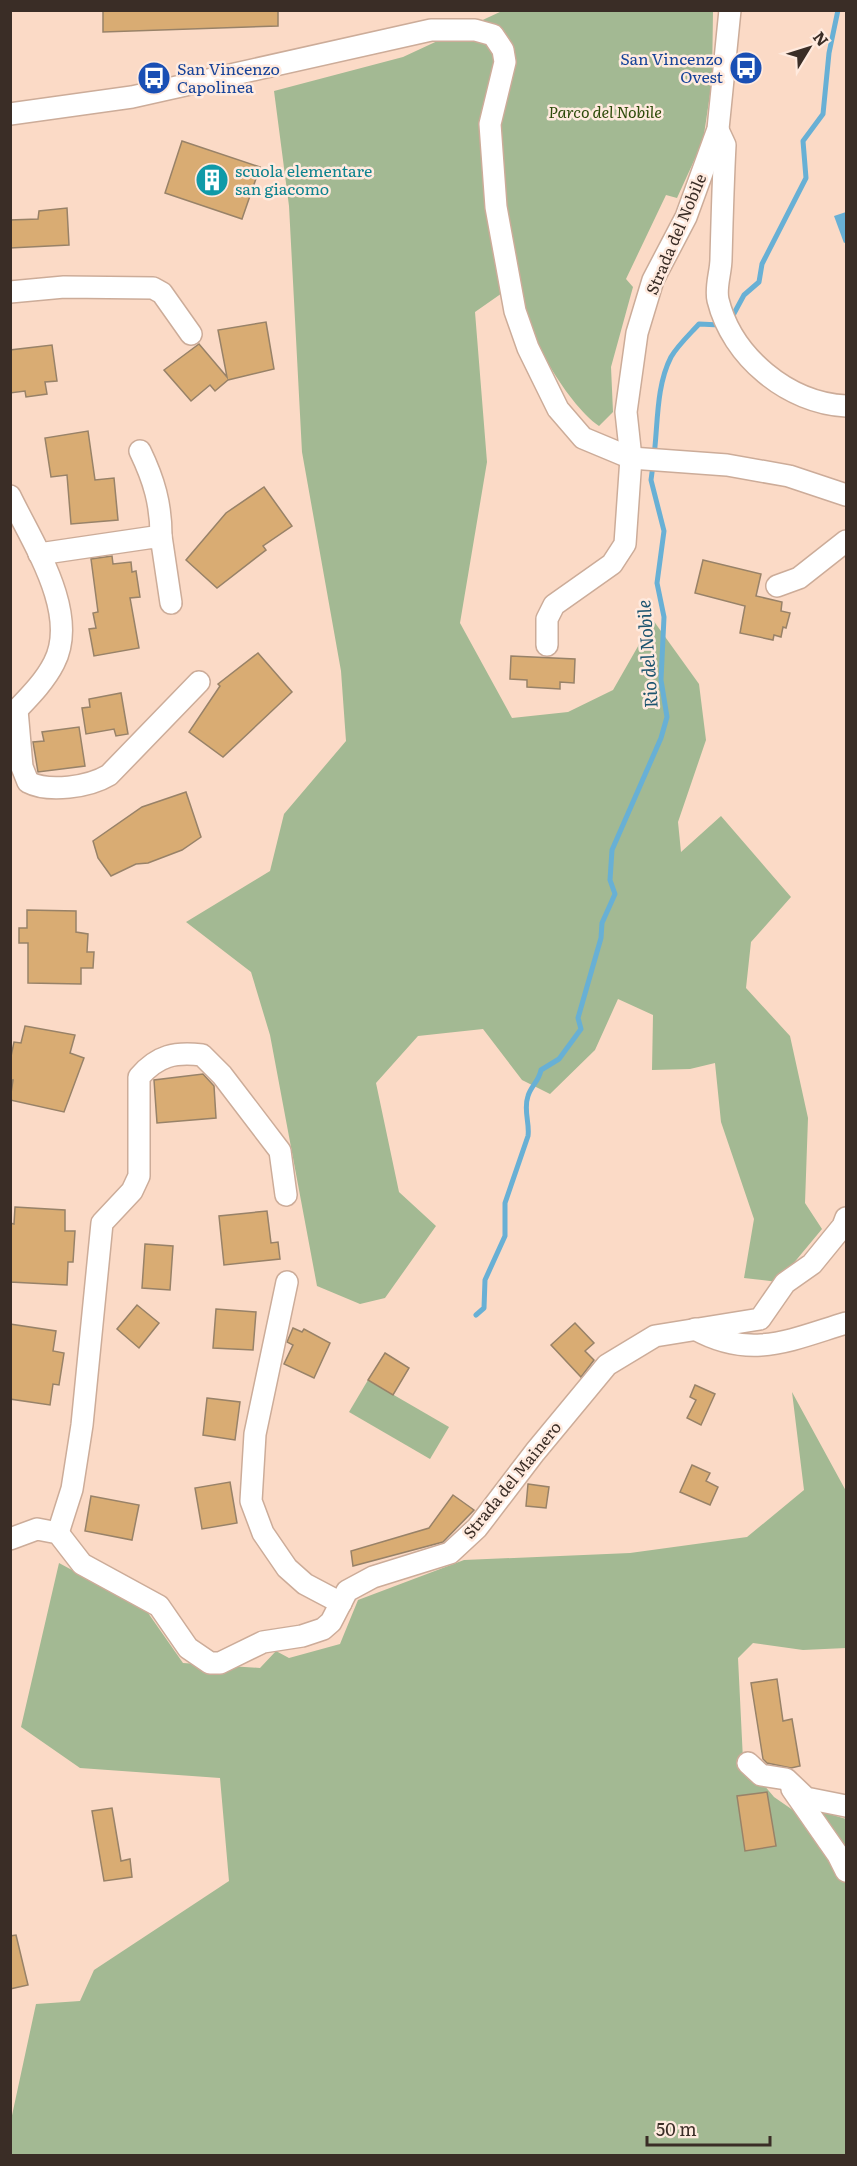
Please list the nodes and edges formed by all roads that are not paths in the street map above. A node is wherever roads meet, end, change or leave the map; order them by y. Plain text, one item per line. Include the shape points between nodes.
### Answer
1 (730, 10) edge
2 (10, 114) edge
3 (718, 129) junction
4 (10, 292) edge
5 (191, 334) dead end
6 (846, 406) edge
7 (140, 451) dead end
8 (646, 459) junction
9 (843, 491) edge
10 (12, 505) edge
11 (161, 536) junction
12 (846, 541) edge
13 (39, 554) junction
14 (777, 586) dead end
15 (171, 603) dead end
16 (547, 645) dead end
17 (199, 682) dead end
18 (14, 713) edge
19 (286, 1195) dead end
20 (846, 1218) edge
21 (287, 1282) dead end
22 (846, 1323) edge
23 (694, 1328) junction
24 (58, 1533) junction
25 (10, 1539) edge
26 (341, 1603) junction
27 (748, 1763) dead end
28 (786, 1779) junction
29 (846, 1806) edge
30 (846, 1871) edge

1 - 3 street, Strada del Nobile
2 - 8 street via 132,96 431,30 475,30 493,35 506,62 490,124 496,197 515,311 528,348 558,409 583,438
3 - 6 street via 725,145 717,297 726,322 746,355 770,377 795,394
3 - 8 street, Strada del Nobile via 686,217 653,280 637,333 626,412
4 - 5 street via 64,287 153,288 162,293
7 - 11 street via 161,507
8 - 9 street via 727,465
8 - 16 street, Strada del Nobile via 625,544 612,564 554,605 547,619
10 - 13 street
11 - 13 street
11 - 15 street
12 - 14 street via 799,578
13 - 18 street via 59,604 63,625 61,647 54,664
17 - 18 street via 109,775 97,782 37,787 28,782
19 - 24 street via 280,1151 202,1055 167,1055 150,1064 139,1077 139,1176 132,1191 102,1223 80,1436 72,1489
20 - 23 street, Strada del Mainero via 812,1264 785,1283 760,1319
21 - 26 street via 255,1434 250,1501 263,1533 287,1568 305,1584
22 - 23 street via 768,1347 733,1343
23 - 26 street, Strada del Mainero via 655,1336 607,1365 477,1528 450,1553 372,1577 347,1591
24 - 25 street via 37,1529
24 - 26 street, Strada del Mainero via 82,1564 159,1606 188,1648 210,1663 220,1663 263,1642 323,1629
27 - 28 street via 761,1775
28 - 29 street via 806,1798
28 - 30 street

